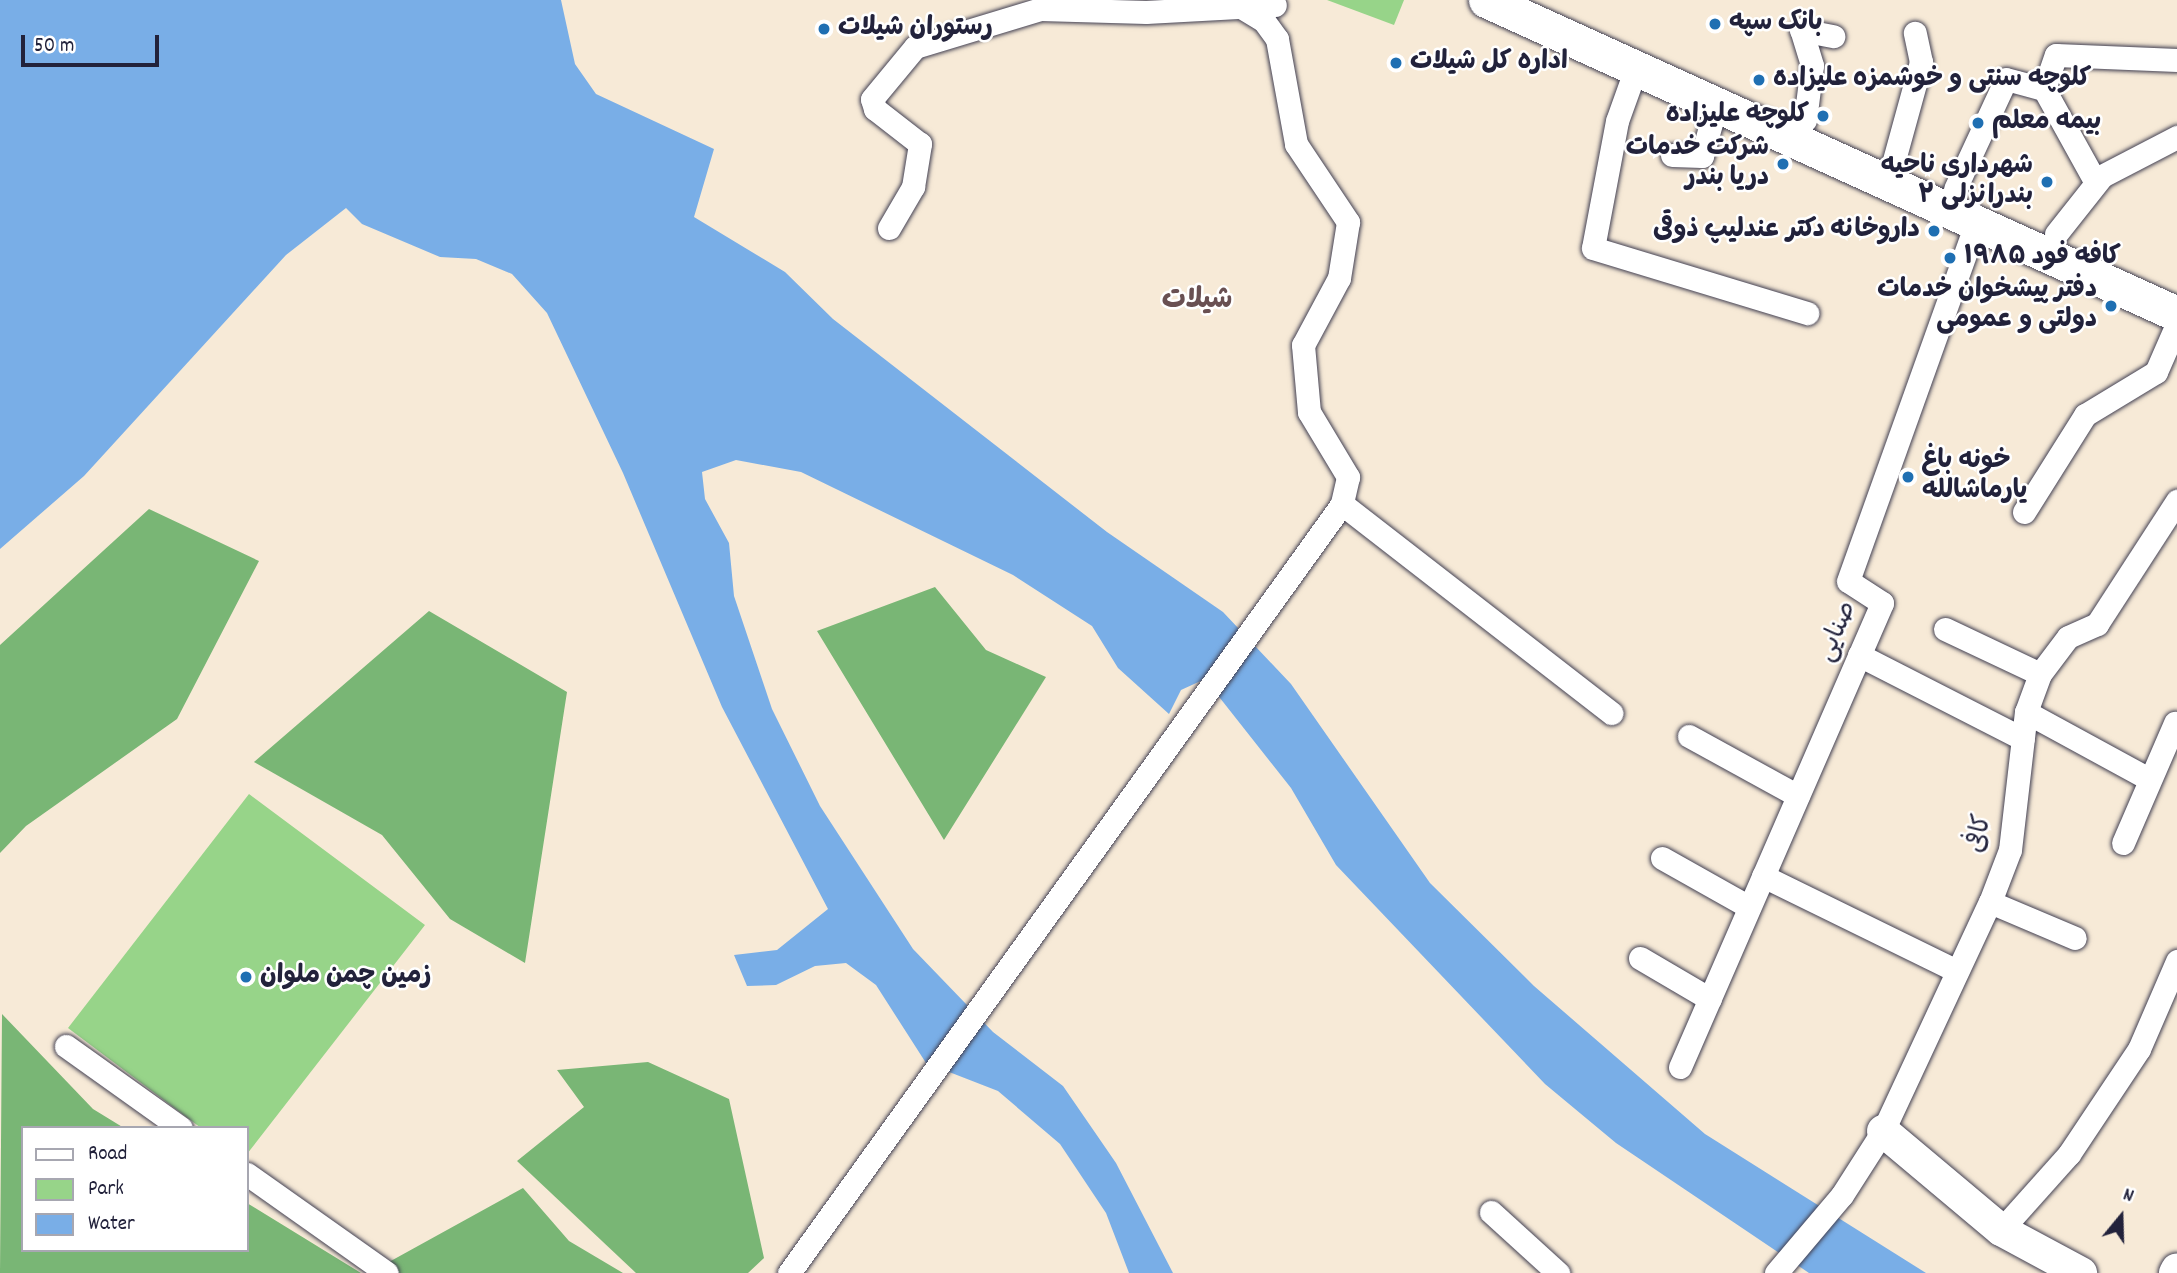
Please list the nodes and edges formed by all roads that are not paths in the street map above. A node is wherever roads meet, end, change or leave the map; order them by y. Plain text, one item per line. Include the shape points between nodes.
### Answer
1 (1486, 0) edge
2 (1539, 0) edge
3 (1043, 5) edge
4 (1275, 5) dead end
5 (1137, 6) edge
6 (1241, 7) junction
7 (1915, 33) dead end
8 (1833, 36) dead end
9 (2177, 60) edge
10 (1636, 68) junction
11 (2044, 89) junction
12 (1716, 105) junction
13 (1804, 120) junction
14 (2177, 137) edge
15 (1672, 155) dead end
16 (1894, 160) junction
17 (2096, 183) junction
18 (1972, 205) junction
19 (889, 228) dead end
20 (2056, 234) junction
21 (2177, 290) edge
22 (1807, 313) dead end
23 (2177, 314) edge
24 (2177, 324) edge
25 (2177, 501) edge
26 (1342, 504) junction
27 (2024, 512) dead end
28 (1945, 629) dead end
29 (1859, 654) junction
30 (2040, 674) junction
31 (2026, 712) junction
32 (1611, 713) dead end
33 (2175, 723) dead end
34 (1689, 736) dead end
35 (2023, 739) junction
36 (2149, 779) junction
37 (1798, 796) junction
38 (2123, 843) dead end
39 (1662, 858) dead end
40 (1763, 876) junction
41 (1990, 902) junction
42 (1749, 907) junction
43 (2075, 938) dead end
44 (1640, 958) dead end
45 (2177, 961) edge
46 (1956, 971) junction
47 (1710, 999) junction
48 (66, 1046) dead end
49 (1680, 1067) dead end
50 (178, 1126) edge
51 (1883, 1131) junction
52 (248, 1175) edge
53 (1491, 1212) dead end
54 (2001, 1230) junction
55 (1779, 1270) edge
56 (387, 1273) edge
57 (789, 1273) edge
58 (1558, 1273) edge
59 (2081, 1273) edge

1 - 10 main road
2 - 13 main road
3 - 5 street
3 - 19 street via 915,47 880,84 872,99 875,109 920,144 913,187
4 - 6 street
5 - 6 street
6 - 26 street via 1278,39 1296,144 1349,222 1339,278 1303,345 1309,412 1348,477
7 - 16 street via 1921,62
8 - 13 street via 1801,30 1812,65
9 - 11 street via 2056,55
10 - 12 main road
10 - 22 street via 1617,121 1593,248
11 - 17 street
11 - 18 street via 2006,79
12 - 15 street via 1702,156
12 - 18 main road
13 - 16 main road
14 - 17 street
16 - 18 main road
17 - 20 street
18 - 20 main road
18 - 23 main road
18 - 29 street, صنایی via 1848,581 1882,603
20 - 21 main road
24 - 27 street via 2156,372 2085,415
25 - 30 street, کافی via 2097,624 2068,637
26 - 32 street
26 - 57 street
28 - 30 street
29 - 35 street
29 - 37 street, صنایی
30 - 31 street, کافی
31 - 35 street, کافی
31 - 36 street
33 - 36 street
34 - 37 street
35 - 41 street, کافی via 2010,850
36 - 38 street
37 - 40 street, صنایی
39 - 42 street
40 - 42 street, صنایی
40 - 46 street
41 - 43 street
41 - 46 street, کافی
42 - 47 street, صنایی
44 - 47 street
45 - 54 street via 2139,1049 2069,1154
46 - 51 street, کافی
47 - 49 street, صنایی
48 - 50 street
51 - 54 street
51 - 55 street, کافی via 1842,1195
52 - 56 street
53 - 58 street
54 - 59 street

